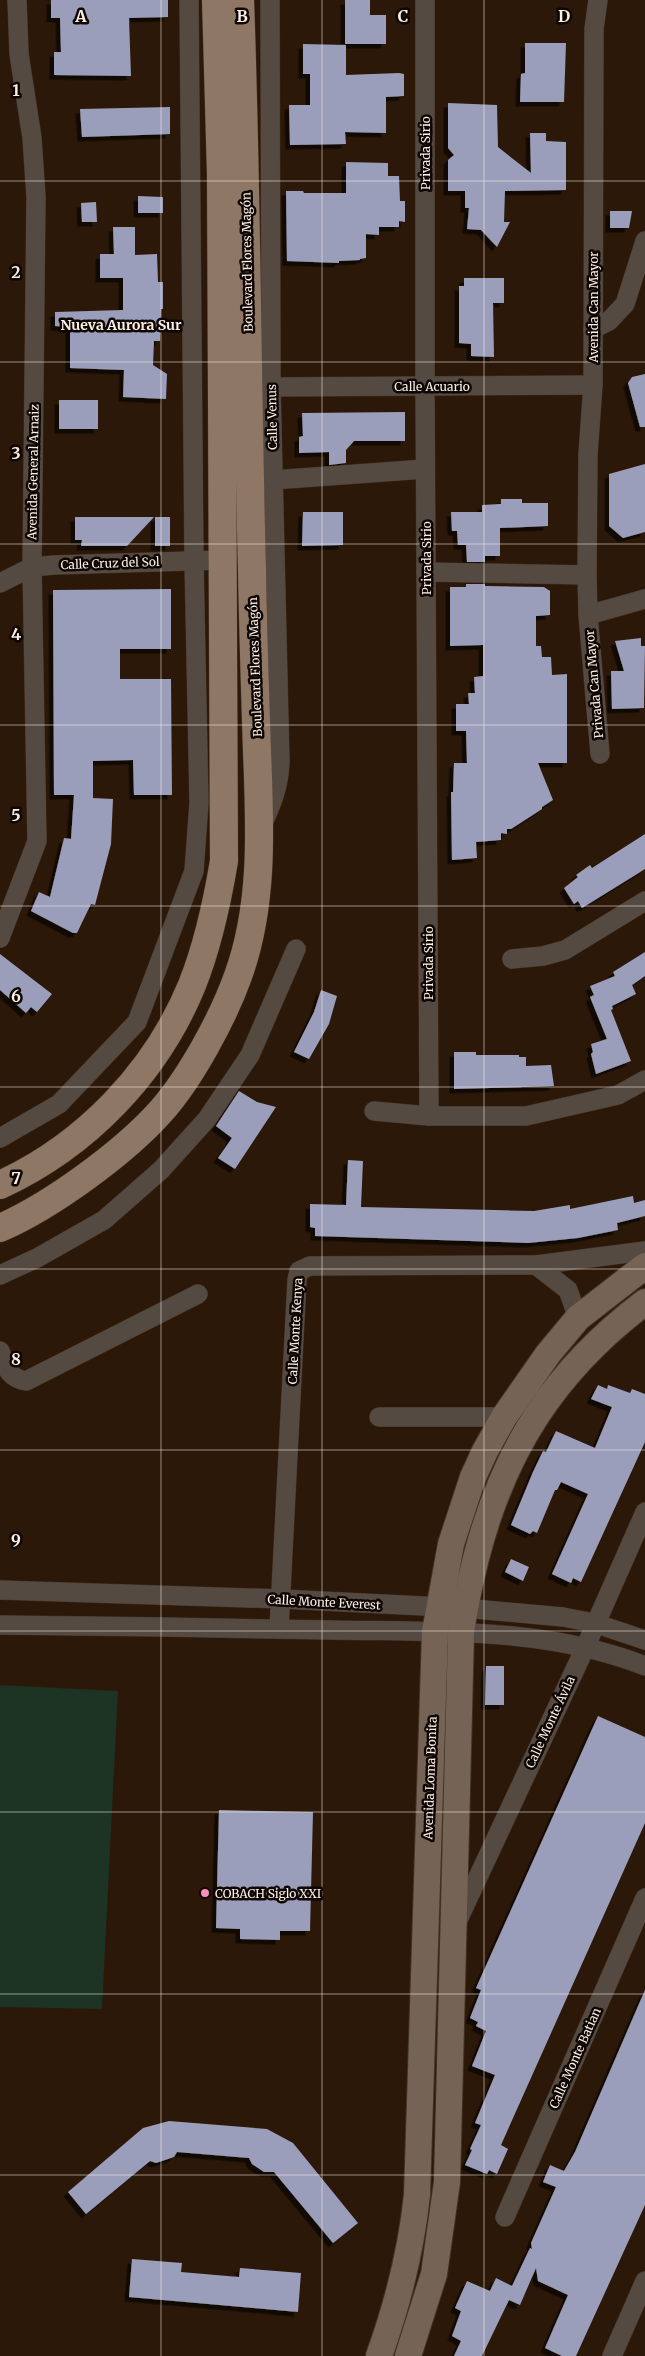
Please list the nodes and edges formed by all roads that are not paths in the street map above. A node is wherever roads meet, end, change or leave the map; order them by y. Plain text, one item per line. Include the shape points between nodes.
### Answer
1 (17, 0) edge
2 (189, 0) edge
3 (216, 0) edge
4 (240, 0) edge
5 (270, 0) edge
6 (425, 0) edge
7 (598, 0) edge
8 (645, 240) edge
9 (593, 329) junction
10 (593, 385) junction
11 (425, 386) junction
12 (271, 387) junction
13 (425, 469) junction
14 (273, 480) junction
15 (223, 560) junction
16 (194, 561) junction
17 (32, 567) junction
18 (426, 572) junction
19 (587, 575) junction
20 (0, 583) edge
21 (645, 599) edge
22 (588, 615) junction
23 (600, 754) dead end
24 (260, 830) junction
25 (645, 901) edge
26 (0, 938) edge
27 (296, 949) dead end
28 (512, 959) dead end
29 (645, 1080) edge
30 (374, 1111) dead end
31 (429, 1116) junction
32 (0, 1138) edge
33 (0, 1185) edge
34 (0, 1228) edge
35 (645, 1251) edge
36 (536, 1266) junction
37 (645, 1266) edge
38 (0, 1275) edge
39 (198, 1294) dead end
40 (645, 1302) edge
41 (578, 1318) junction
42 (0, 1351) edge
43 (379, 1417) dead end
44 (504, 1417) junction
45 (645, 1512) edge
46 (0, 1590) edge
47 (282, 1599) junction
48 (436, 1620) junction
49 (462, 1621) junction
50 (594, 1624) junction
51 (0, 1625) edge
52 (279, 1630) junction
53 (645, 1640) edge
54 (585, 1648) junction
55 (645, 1666) edge
56 (645, 1898) edge
57 (453, 1930) junction
58 (505, 2217) dead end
59 (645, 2281) edge
60 (379, 2356) edge
61 (408, 2356) edge
62 (612, 2356) edge

1 - 17 street, Avenida General Arnaiz via 19,54 32,138 36,198
2 - 16 street
3 - 15 main road, Boulevard Flores Magón via 221,185
4 - 24 main road, Boulevard Flores Magón
5 - 12 street, Calle Venus
6 - 11 street, Privada Sirio
7 - 9 street, Avenida Can Mayor via 594,29
8 - 9 street via 625,304 609,322
9 - 10 street, Avenida Can Mayor
10 - 11 street, Calle Acuario
10 - 19 street, Avenida Can Mayor via 588,454
11 - 12 street, Calle Acuario
11 - 13 street, Privada Sirio
12 - 14 street, Calle Venus
13 - 14 street
13 - 18 street, Privada Sirio
14 - 24 street, Calle Venus via 280,762 274,800
15 - 16 street, Calle Cruz del Sol
15 - 33 main road, Boulevard Flores Magón via 224,860 214,918 192,986 163,1040 130,1087 82,1136 27,1173
16 - 17 street, Calle Cruz del Sol
16 - 32 street via 199,803 194,871 137,1022 59,1104
17 - 20 street, Calle Cruz del Sol
17 - 26 street, Avenida General Arnaiz via 37,841
18 - 19 street
18 - 31 street, Privada Sirio
19 - 22 street, Avenida Can Mayor
21 - 22 street
22 - 23 street, Privada Can Mayor
24 - 34 main road, Boulevard Flores Magón via 251,929 238,977 195,1063 162,1110 122,1148 64,1192
25 - 28 street via 565,950
27 - 38 street via 250,1055 207,1119 167,1163 104,1220
29 - 31 street via 618,1095 526,1116
30 - 31 street
35 - 36 street, Calle Monte Kenya
36 - 41 street via 568,1290
36 - 47 street, Calle Monte Kenya via 310,1266 299,1271
37 - 41 main road, Avenida Loma Bonita
39 - 42 street via 26,1381 10,1374
40 - 49 main road via 593,1345 557,1385 527,1430 512,1457 486,1524
41 - 44 main road, Avenida Loma Bonita
43 - 44 street
44 - 48 main road, Avenida Loma Bonita via 465,1498 451,1544
45 - 50 street, Calle Monte Ávila
46 - 47 street, Calle Monte Everest
47 - 48 street, Calle Monte Everest
47 - 52 street, Calle Monte Kenya
48 - 49 street, Calle Monte Everest
48 - 49 street, Calle Monte Everest
48 - 52 street, Calle Monte Everest
48 - 60 main road, Avenida Loma Bonita via 413,2234 396,2307
49 - 50 street, Calle Monte Everest via 563,1617
49 - 54 street, Calle Monte Everest
49 - 57 main road
50 - 53 street, Calle Monte Everest
50 - 54 street, Calle Monte Ávila
51 - 52 street, Calle Monte Everest
54 - 55 street, Calle Monte Everest
54 - 57 street, Calle Monte Ávila
56 - 58 street, Calle Monte Batian
57 - 61 main road via 447,2182 434,2274
59 - 62 street

